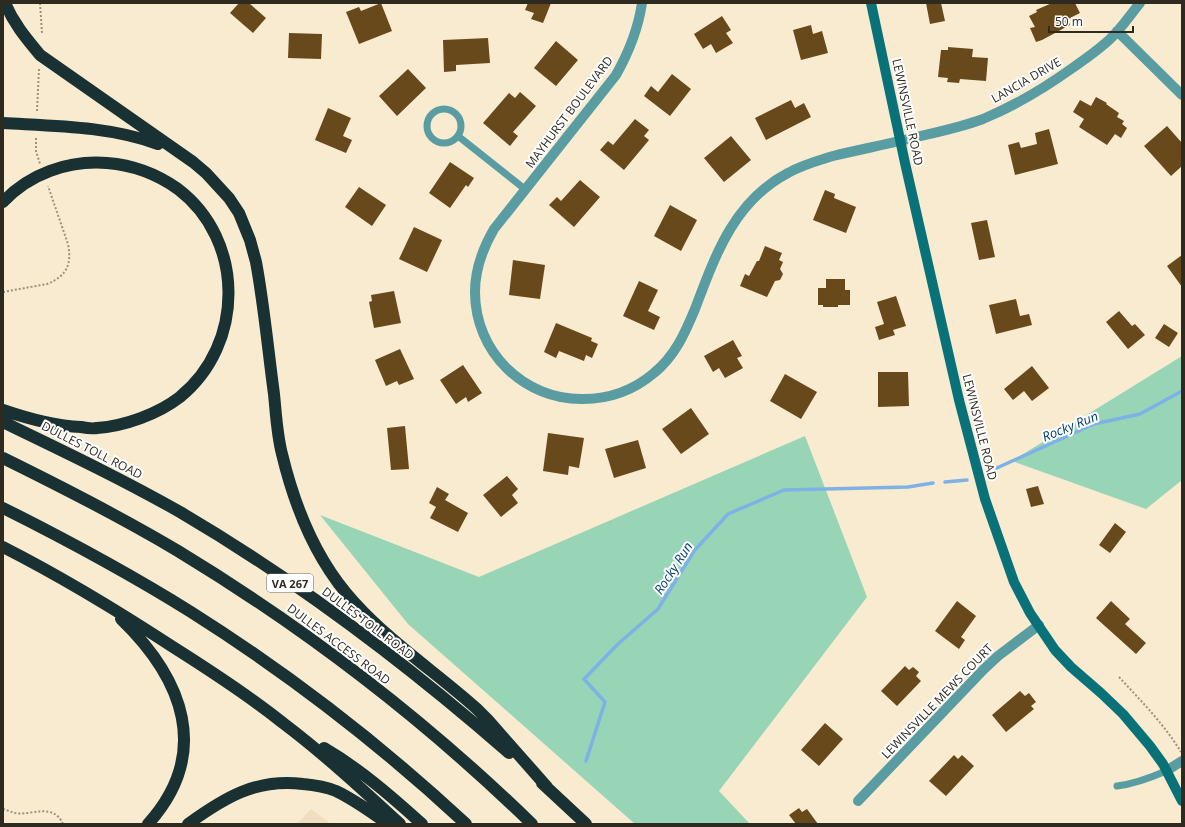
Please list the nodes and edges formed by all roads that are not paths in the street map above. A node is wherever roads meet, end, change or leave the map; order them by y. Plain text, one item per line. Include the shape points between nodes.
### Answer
1 (6, 3) edge
2 (642, 3) edge
3 (871, 3) edge
4 (1140, 3) edge
5 (1117, 31) junction
6 (1182, 95) edge
7 (3, 123) edge
8 (458, 136) junction
9 (901, 140) junction
10 (177, 152) junction
11 (526, 190) junction
12 (3, 202) edge
13 (3, 410) edge
14 (3, 422) edge
15 (3, 458) edge
16 (3, 508) edge
17 (3, 547) edge
18 (87, 593) junction
19 (1039, 625) junction
20 (284, 723) junction
21 (1182, 761) edge
22 (1166, 771) junction
23 (1116, 786) dead end
24 (547, 787) junction
25 (858, 801) dead end
26 (1182, 801) edge
27 (148, 824) edge
28 (188, 824) edge
29 (388, 824) edge
30 (400, 824) edge
31 (422, 824) edge
32 (466, 824) edge
33 (532, 824) edge
34 (586, 824) edge

1 - 10 highway via 24,37 40,55
2 - 11 street, MAYHURST BOULEVARD via 635,37 616,75
3 - 9 main road, LEWINSVILLE ROAD
4 - 5 street, LANCIA DRIVE
5 - 6 street
5 - 9 street, LANCIA DRIVE via 1068,72 1007,108 981,120
7 - 10 highway via 110,131 137,137
8 - 8 lane via 460,123 453,112 441,110 430,117 427,130 434,140 447,143
8 - 11 lane
9 - 11 street, MAYHURST BOULEVARD via 806,164 767,186 751,201 725,236 688,326 669,358 656,372 636,386 609,397 557,397 525,384 498,359 481,327 475,294 480,260 494,229
9 - 19 main road, LEWINSVILLE ROAD via 959,400 985,499 1014,582
10 - 24 highway via 206,173 229,198 239,213 250,240 259,276 281,452 299,511 318,552 332,576 383,632 477,709
12 - 13 highway via 30,180 72,164 99,162 144,170 171,184 204,215 219,242 229,285 226,322 215,352 193,384 164,408 144,417 96,428 67,427
14 - 24 highway, DULLES TOLL ROAD / VA 267 via 133,486 259,561 401,665 463,714
15 - 33 highway, DULLES ACCESS ROAD via 150,535 268,609 401,708
16 - 32 highway via 112,564 246,648 345,720 425,786
17 - 18 highway
18 - 20 highway via 197,662
18 - 27 highway via 120,618 142,640 168,678 180,709 184,735 179,774 166,802
19 - 22 main road, LEWINSVILLE ROAD via 1055,650 1134,726
19 - 25 street, LEWINSVILLE MEWS COURT via 984,669
20 - 30 highway
20 - 31 highway via 354,768
21 - 22 street
22 - 23 lane via 1133,784
22 - 26 main road, LEWINSVILLE ROAD
24 - 34 highway, DULLES TOLL ROAD / VA 267
28 - 29 highway via 228,797 254,787 282,783 311,785 335,791

